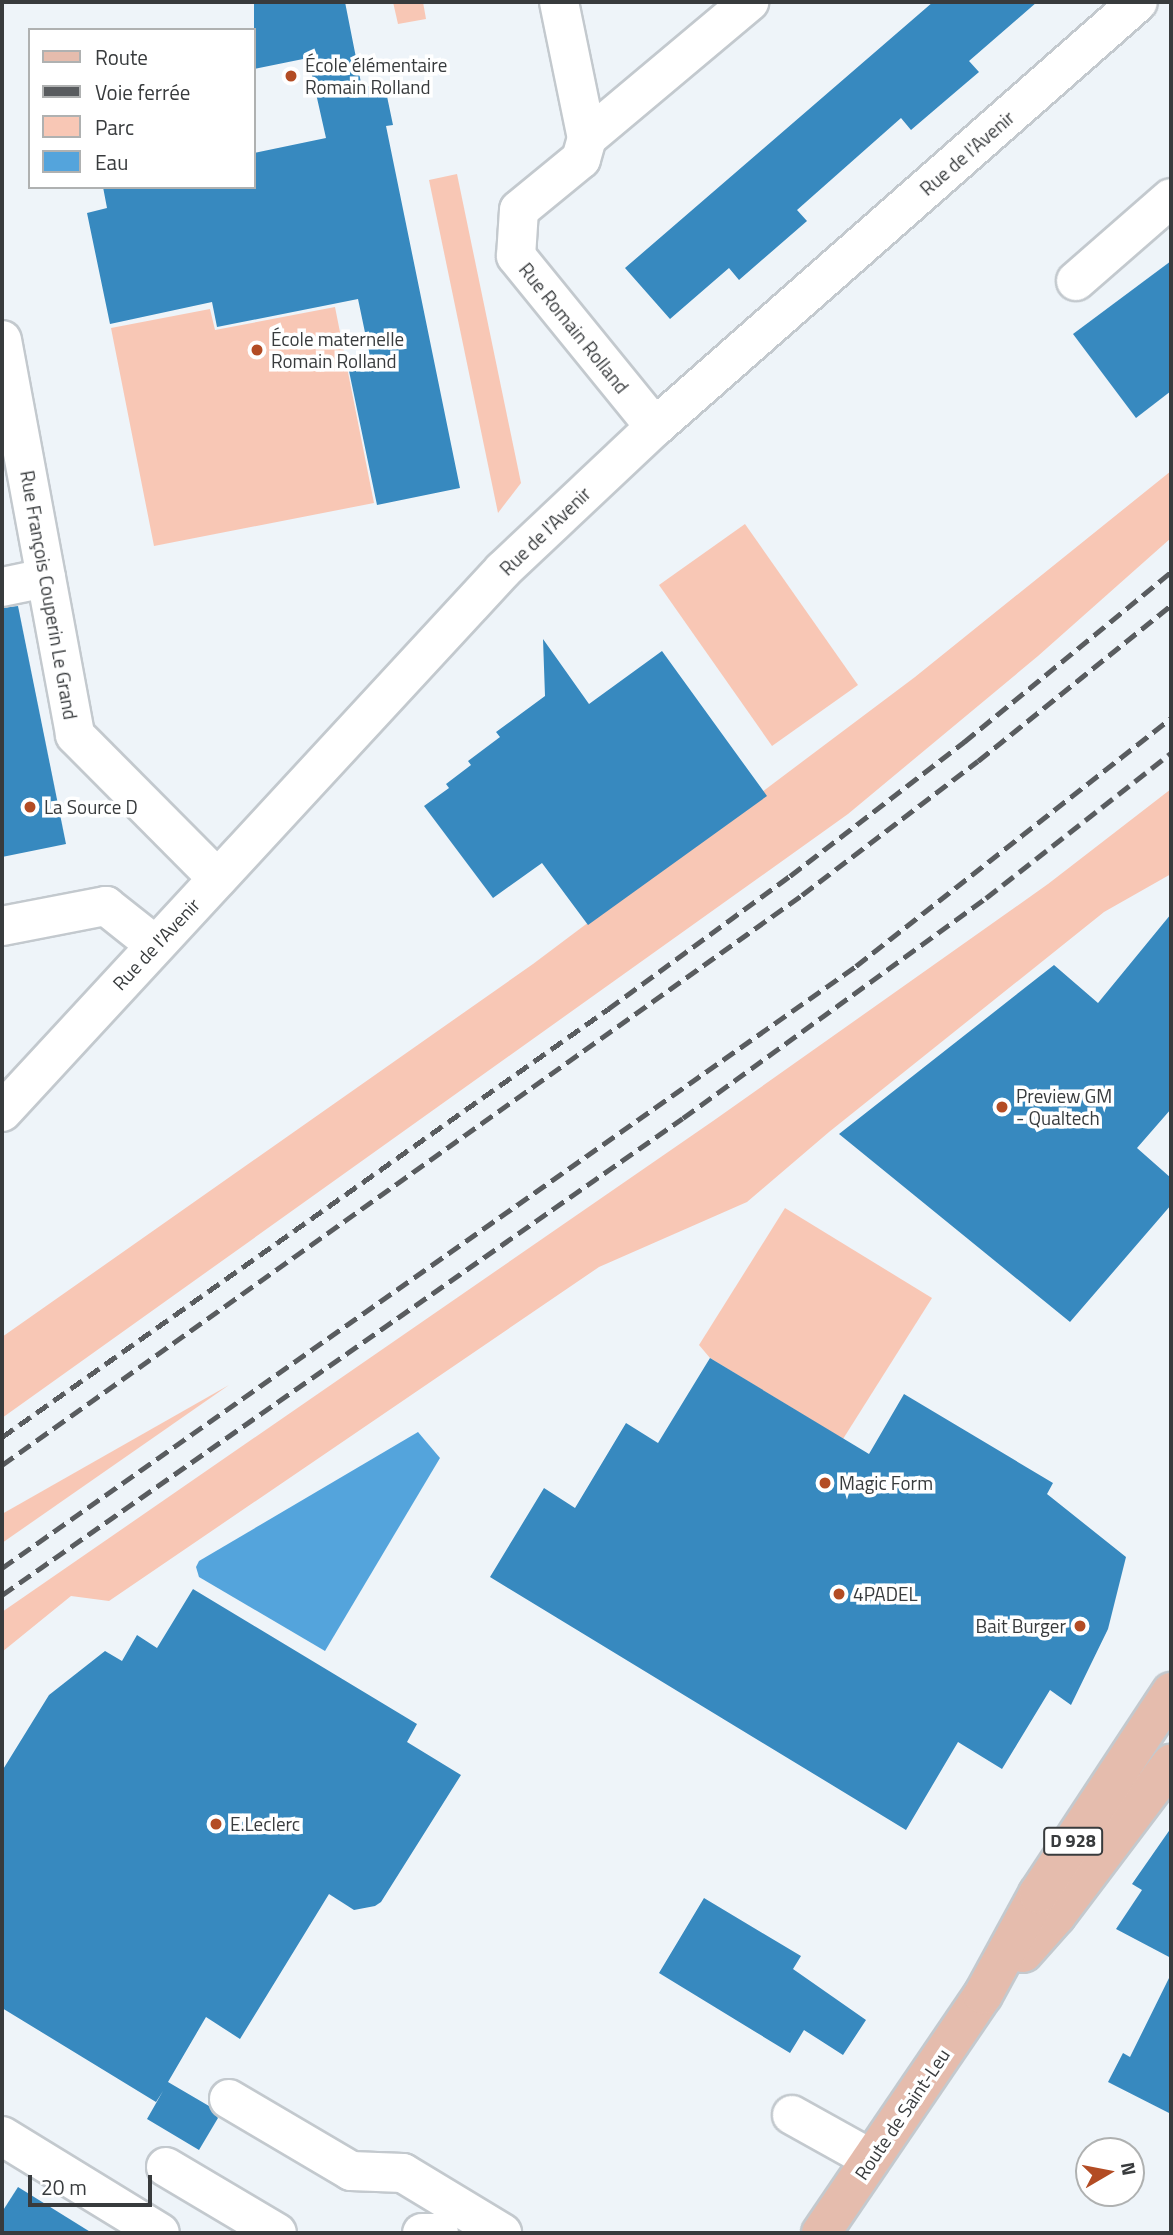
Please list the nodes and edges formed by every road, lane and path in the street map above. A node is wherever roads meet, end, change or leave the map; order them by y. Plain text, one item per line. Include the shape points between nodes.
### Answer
1 (559, 2) edge
2 (749, 2) edge
3 (1138, 2) edge
4 (587, 138) junction
5 (1171, 198) edge
6 (1076, 281) dead end
7 (2, 340) edge
8 (655, 427) junction
9 (46, 578) junction
10 (2, 587) edge
11 (217, 878) junction
12 (2, 926) edge
13 (155, 946) junction
14 (2, 1112) edge
15 (1171, 1692) edge
16 (1171, 1764) edge
17 (983, 1994) junction
18 (229, 2099) dead end
19 (792, 2115) dead end
20 (2, 2136) edge
21 (871, 2159) junction
22 (166, 2167) dead end
23 (160, 2233) edge
24 (277, 2233) edge
25 (422, 2233) edge
26 (439, 2233) edge
27 (502, 2233) edge
28 (821, 2233) edge

1 - 4 street
2 - 4 street
3 - 8 street, Rue de l'Avenir
4 - 8 street, Rue Romain Rolland via 581,159 519,210 516,256
5 - 6 street
7 - 9 street, Rue François Couperin Le Grand
8 - 11 street, Rue de l'Avenir via 503,570
9 - 10 street
9 - 11 street, Rue François Couperin Le Grand via 75,735
11 - 13 street, Rue de l'Avenir
12 - 13 street via 106,906
13 - 14 street, Rue de l'Avenir
15 - 17 main road, Route de Saint-Leu / D 928 via 1038,1894
16 - 17 main road, Route de Saint-Leu / D 928 via 1051,1922
17 - 21 main road, Route de Saint-Leu / D 928
18 - 27 street via 351,2171 403,2173
19 - 21 street
20 - 23 street
21 - 28 main road, Route de Saint-Leu / D 928
22 - 24 street
25 - 26 street

